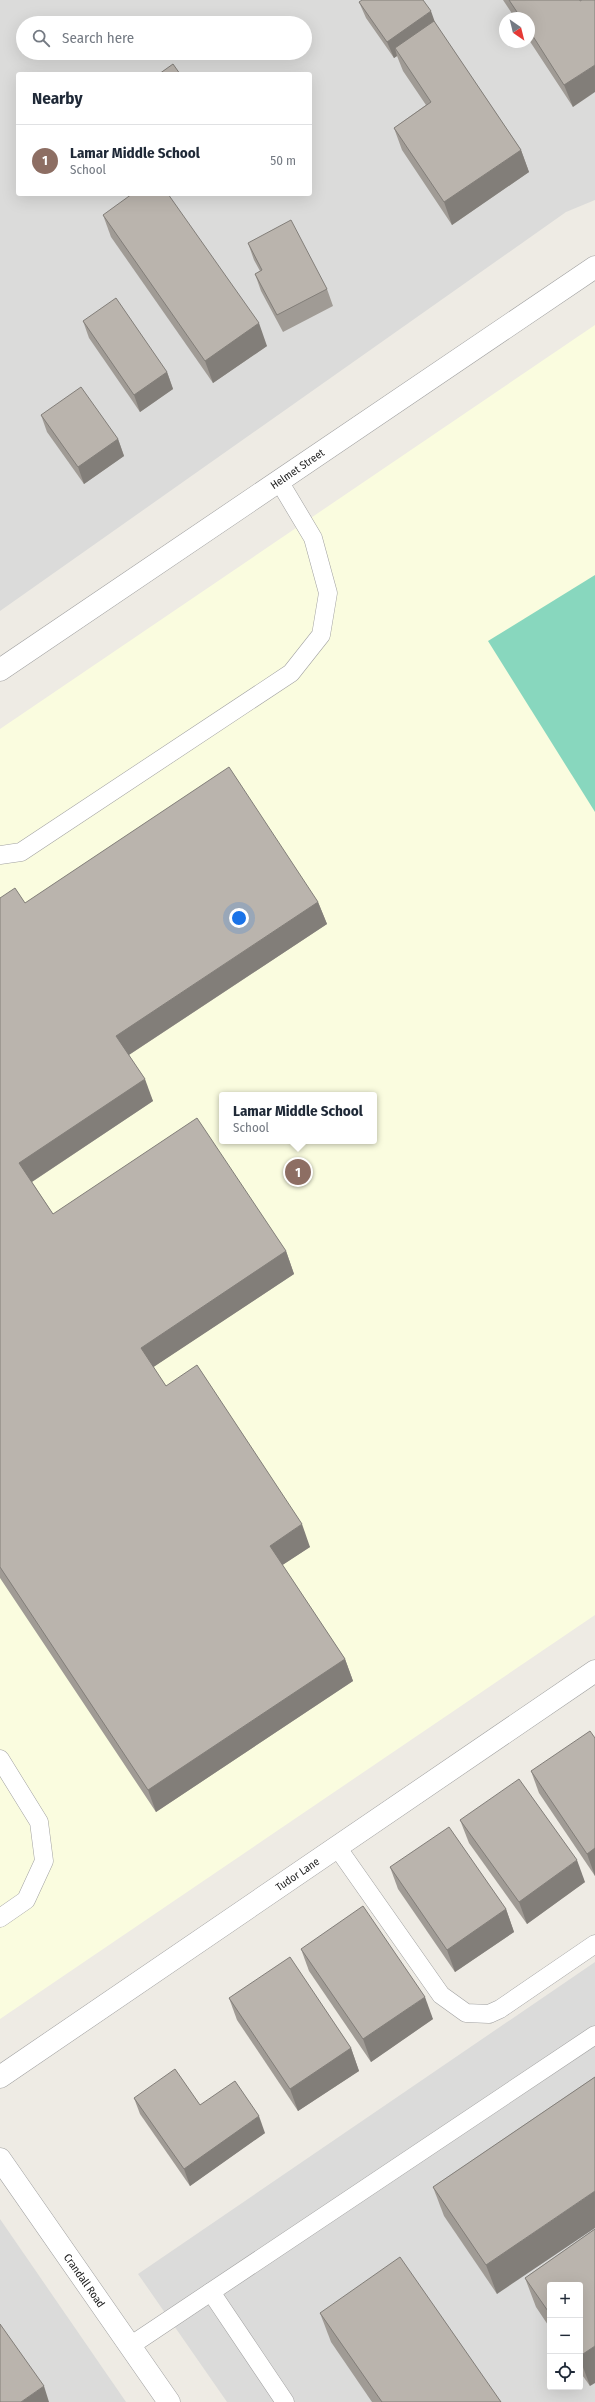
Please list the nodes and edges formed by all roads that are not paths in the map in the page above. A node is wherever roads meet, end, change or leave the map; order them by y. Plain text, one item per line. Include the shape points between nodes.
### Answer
1 (595, 267) edge
2 (279, 481) junction
3 (0, 670) edge
4 (0, 855) edge
5 (595, 1671) edge
6 (0, 1759) edge
7 (337, 1847) junction
8 (0, 1918) edge
9 (595, 1944) edge
10 (595, 2035) edge
11 (0, 2077) edge
12 (0, 2158) edge
13 (211, 2292) junction
14 (130, 2346) junction
15 (168, 2402) edge
16 (285, 2402) edge

1 - 2 street, Helmet Street
2 - 3 street, Helmet Street
2 - 4 lane via 313,538 328,594 321,635 291,673 20,852
5 - 7 street, Tudor Lane
6 - 8 lane via 39,1822 44,1861 26,1900
7 - 9 lane via 441,1995 466,2013 489,2014 500,2009
7 - 11 street, Tudor Lane
10 - 13 lane
12 - 14 street, Crandall Road
13 - 14 lane
13 - 16 lane
14 - 15 street, Crandall Road

